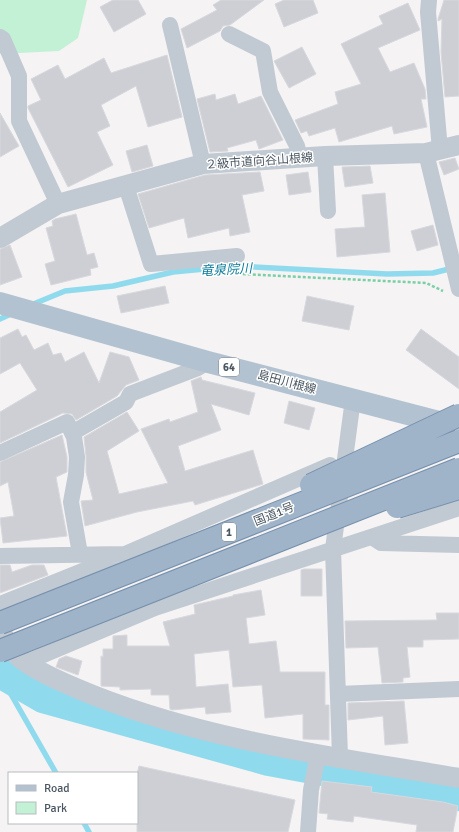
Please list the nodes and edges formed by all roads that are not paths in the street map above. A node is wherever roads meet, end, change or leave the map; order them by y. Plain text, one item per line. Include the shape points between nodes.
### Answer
1 (429, 0) edge
2 (170, 25) dead end
3 (229, 34) dead end
4 (0, 37) edge
5 (459, 146) edge
6 (433, 151) junction
7 (325, 156) junction
8 (300, 158) junction
9 (203, 164) junction
10 (126, 186) junction
11 (58, 204) junction
12 (328, 211) dead end
13 (0, 238) edge
14 (237, 256) road end
15 (453, 290) edge
16 (0, 303) edge
17 (208, 362) junction
18 (353, 399) junction
19 (459, 415) edge
20 (459, 427) edge
21 (72, 432) junction
22 (459, 441) edge
23 (0, 453) edge
24 (345, 458) junction
25 (459, 469) edge
26 (459, 488) edge
27 (459, 508) edge
28 (245, 526) junction
29 (372, 536) junction
30 (459, 544) edge
31 (333, 550) junction
32 (80, 554) junction
33 (126, 554) junction
34 (0, 556) edge
35 (229, 560) junction
36 (0, 604) edge
37 (0, 623) edge
38 (0, 631) edge
39 (0, 651) edge
40 (27, 662) junction
41 (459, 689) edge
42 (338, 694) junction
43 (318, 754) junction
44 (340, 757) junction
45 (459, 778) edge
46 (308, 832) edge

1 - 6 street
2 - 9 street
3 - 8 street via 263,51 270,92 297,146
4 - 11 street via 19,76 19,120
5 - 6 street, ２級市道向谷山根線
6 - 7 street, ２級市道向谷山根線
6 - 15 street
7 - 8 street, ２級市道向谷山根線
7 - 12 street
8 - 9 street, ２級市道向谷山根線
9 - 10 street, ２級市道向谷山根線
10 - 11 street, ２級市道向谷山根線
10 - 14 street via 151,264
11 - 13 street, ２級市道向谷山根線
16 - 17 main road, 島田川根線 / 64
17 - 18 main road, 島田川根線 / 64
17 - 21 street via 130,394 126,402
18 - 20 main road, 島田川根線 / 64
18 - 24 street
19 - 28 highway, bridge via 308,487
21 - 23 street via 67,422
21 - 32 street via 77,457 71,502
22 - 28 highway, 国道1号 / 1, bridge
24 - 31 street
24 - 33 street
25 - 35 highway, 1, bridge
26 - 35 highway, bridge
27 - 29 street
28 - 37 highway, 国道1号 / 1, bridge
29 - 30 street via 382,543
29 - 31 street
31 - 40 street via 155,608
31 - 42 street
32 - 33 street
32 - 34 street
33 - 36 street
35 - 39 highway, 1, bridge
38 - 40 street
40 - 43 street via 67,684 126,708 197,729
41 - 42 street
42 - 44 street
43 - 44 street
43 - 46 street via 307,818
44 - 45 street

